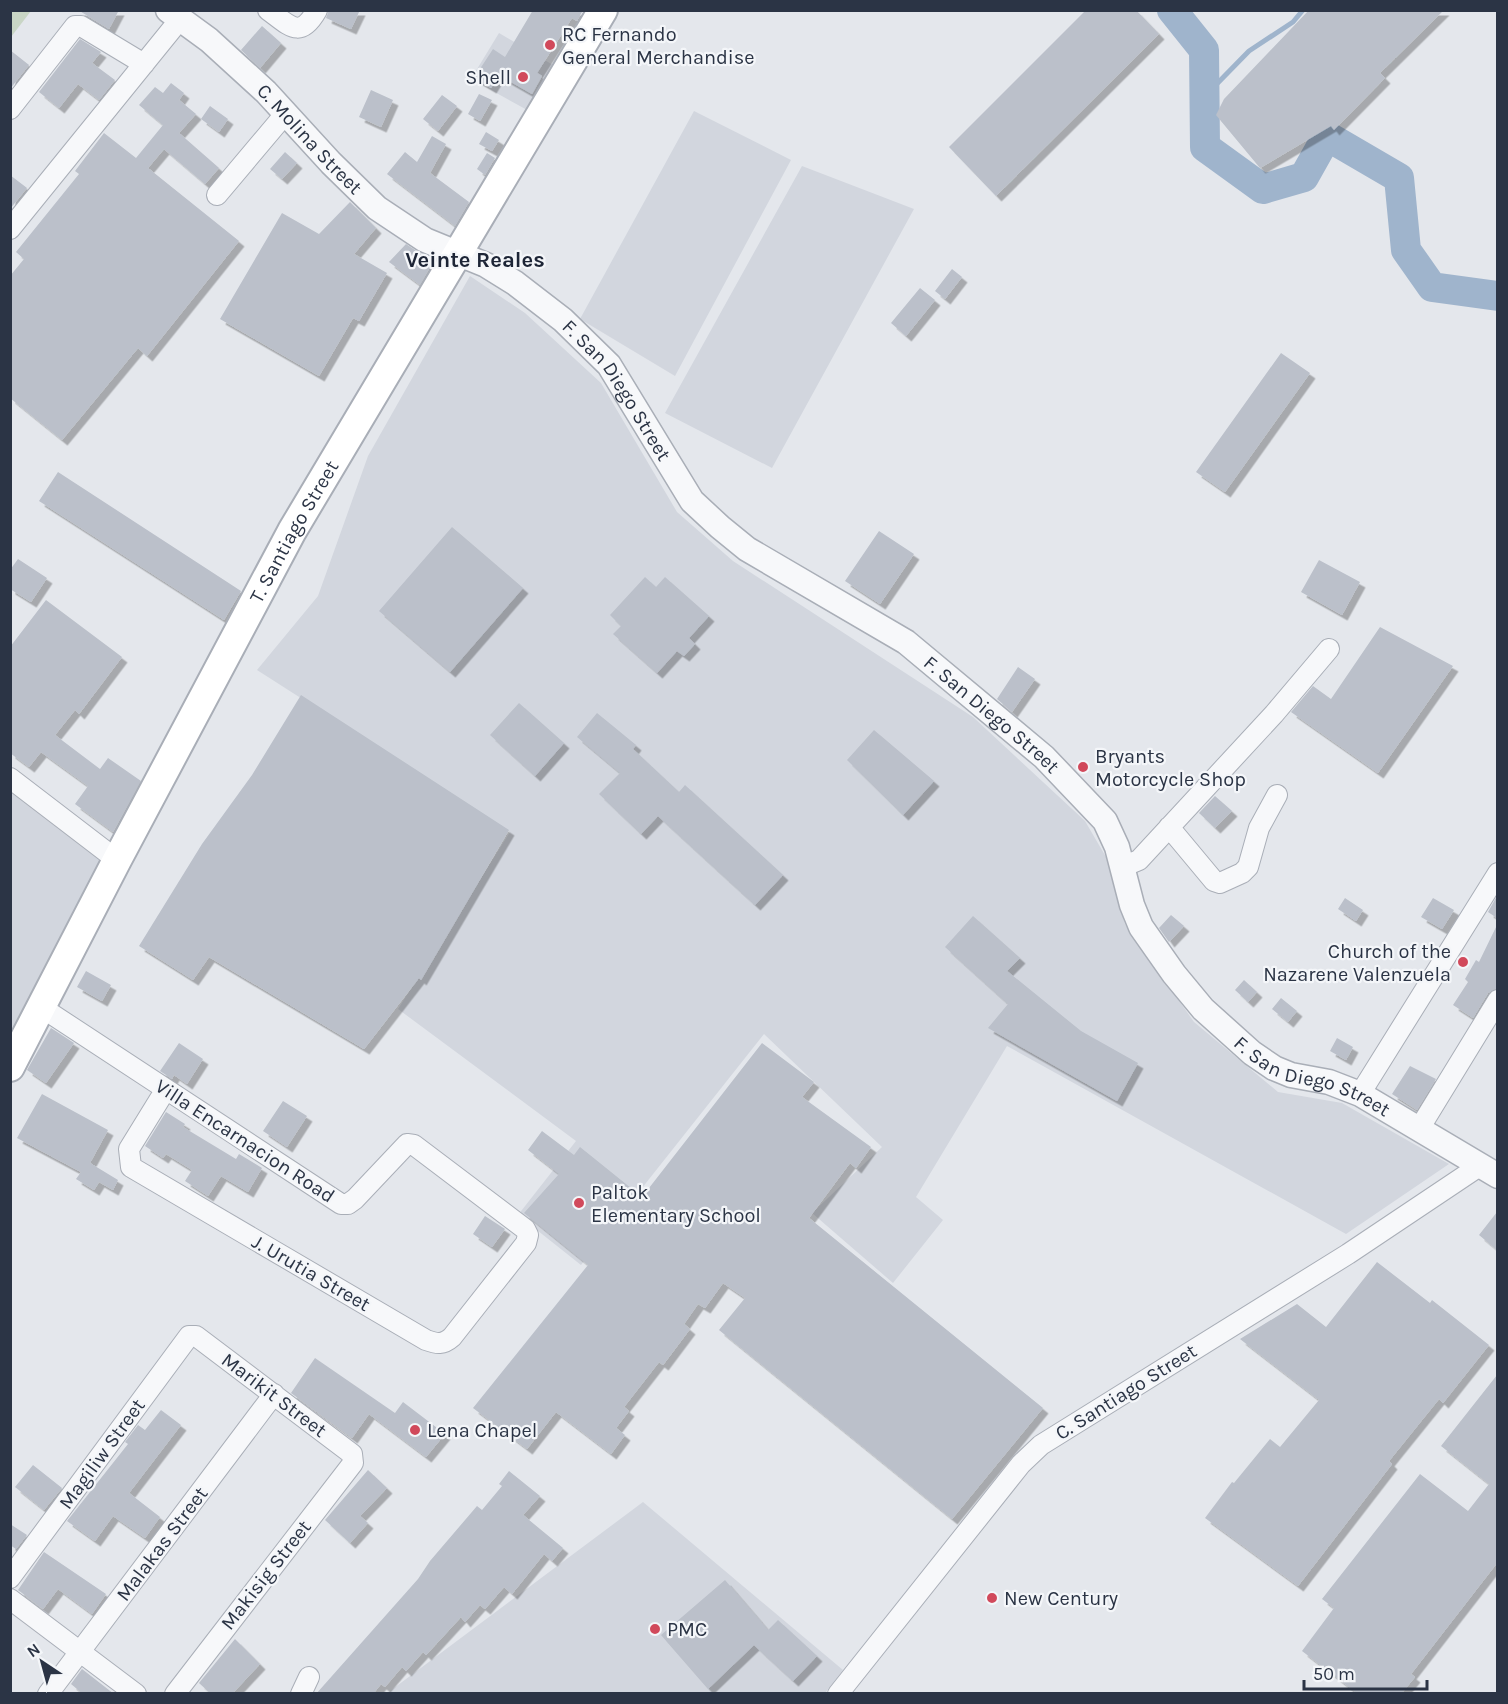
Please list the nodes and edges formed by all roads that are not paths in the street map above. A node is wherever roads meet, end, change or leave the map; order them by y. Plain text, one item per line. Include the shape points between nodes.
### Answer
1 (268, 10) edge
2 (603, 10) edge
3 (174, 14) edge
4 (313, 17) edge
5 (144, 64) junction
6 (10, 109) edge
7 (286, 113) junction
8 (218, 195) dead end
9 (10, 229) edge
10 (460, 252) junction
11 (1329, 649) dead end
12 (10, 778) edge
13 (1277, 795) dead end
14 (1168, 827) junction
15 (117, 860) junction
16 (1122, 867) junction
17 (1497, 873) edge
18 (1497, 1000) edge
19 (41, 1007) junction
20 (10, 1067) edge
21 (166, 1089) junction
22 (1360, 1094) junction
23 (1419, 1129) junction
24 (1489, 1171) edge
25 (525, 1229) joint
26 (196, 1336) joint
27 (274, 1394) junction
28 (352, 1455) joint
29 (10, 1578) edge
30 (10, 1599) edge
31 (82, 1651) junction
32 (48, 1694) edge
33 (136, 1694) edge
34 (175, 1694) edge
35 (838, 1694) edge

1 - 4 street via 292,28 302,28
2 - 10 main road, T. Santiago Street
3 - 5 street
3 - 7 street, C. Molina Street via 216,46
5 - 6 street via 75,26
5 - 9 street
7 - 8 street
7 - 10 street, C. Molina Street via 377,208 425,240
10 - 15 main road, T. Santiago Street via 292,531
10 - 16 street, F. San Diego Street via 515,283 563,320 609,365 692,501 720,527 747,549 906,642 1014,729 1105,821
11 - 14 street
12 - 15 street
13 - 14 street via 1259,828 1248,867 1220,883 1214,881
14 - 16 street via 1139,860
15 - 19 main road, T. Santiago Street
16 - 22 street, F. San Diego Street via 1141,927 1210,1016 1274,1068
17 - 22 street
18 - 23 street
19 - 20 main road, T. Santiago Street
19 - 21 street, Villa Encarnacion Road
21 - 25 street, Villa Encarnacion Road via 341,1204 355,1199 407,1144 414,1145
21 - 25 street, J. Urutia Street via 129,1149 131,1167 426,1340 437,1344 452,1337 526,1243
22 - 23 street, F. San Diego Street
23 - 24 street, F. San Diego Street
24 - 35 street, C. Santiago Street via 1041,1445 1021,1464
26 - 27 street, Marikit Street
26 - 29 street, Magiliw Street via 189,1336
27 - 28 street, Marikit Street
27 - 31 street, Malakas Street
28 - 34 street, Makisig Street via 353,1463
30 - 31 street
31 - 32 street, Malakas Street
31 - 33 street

